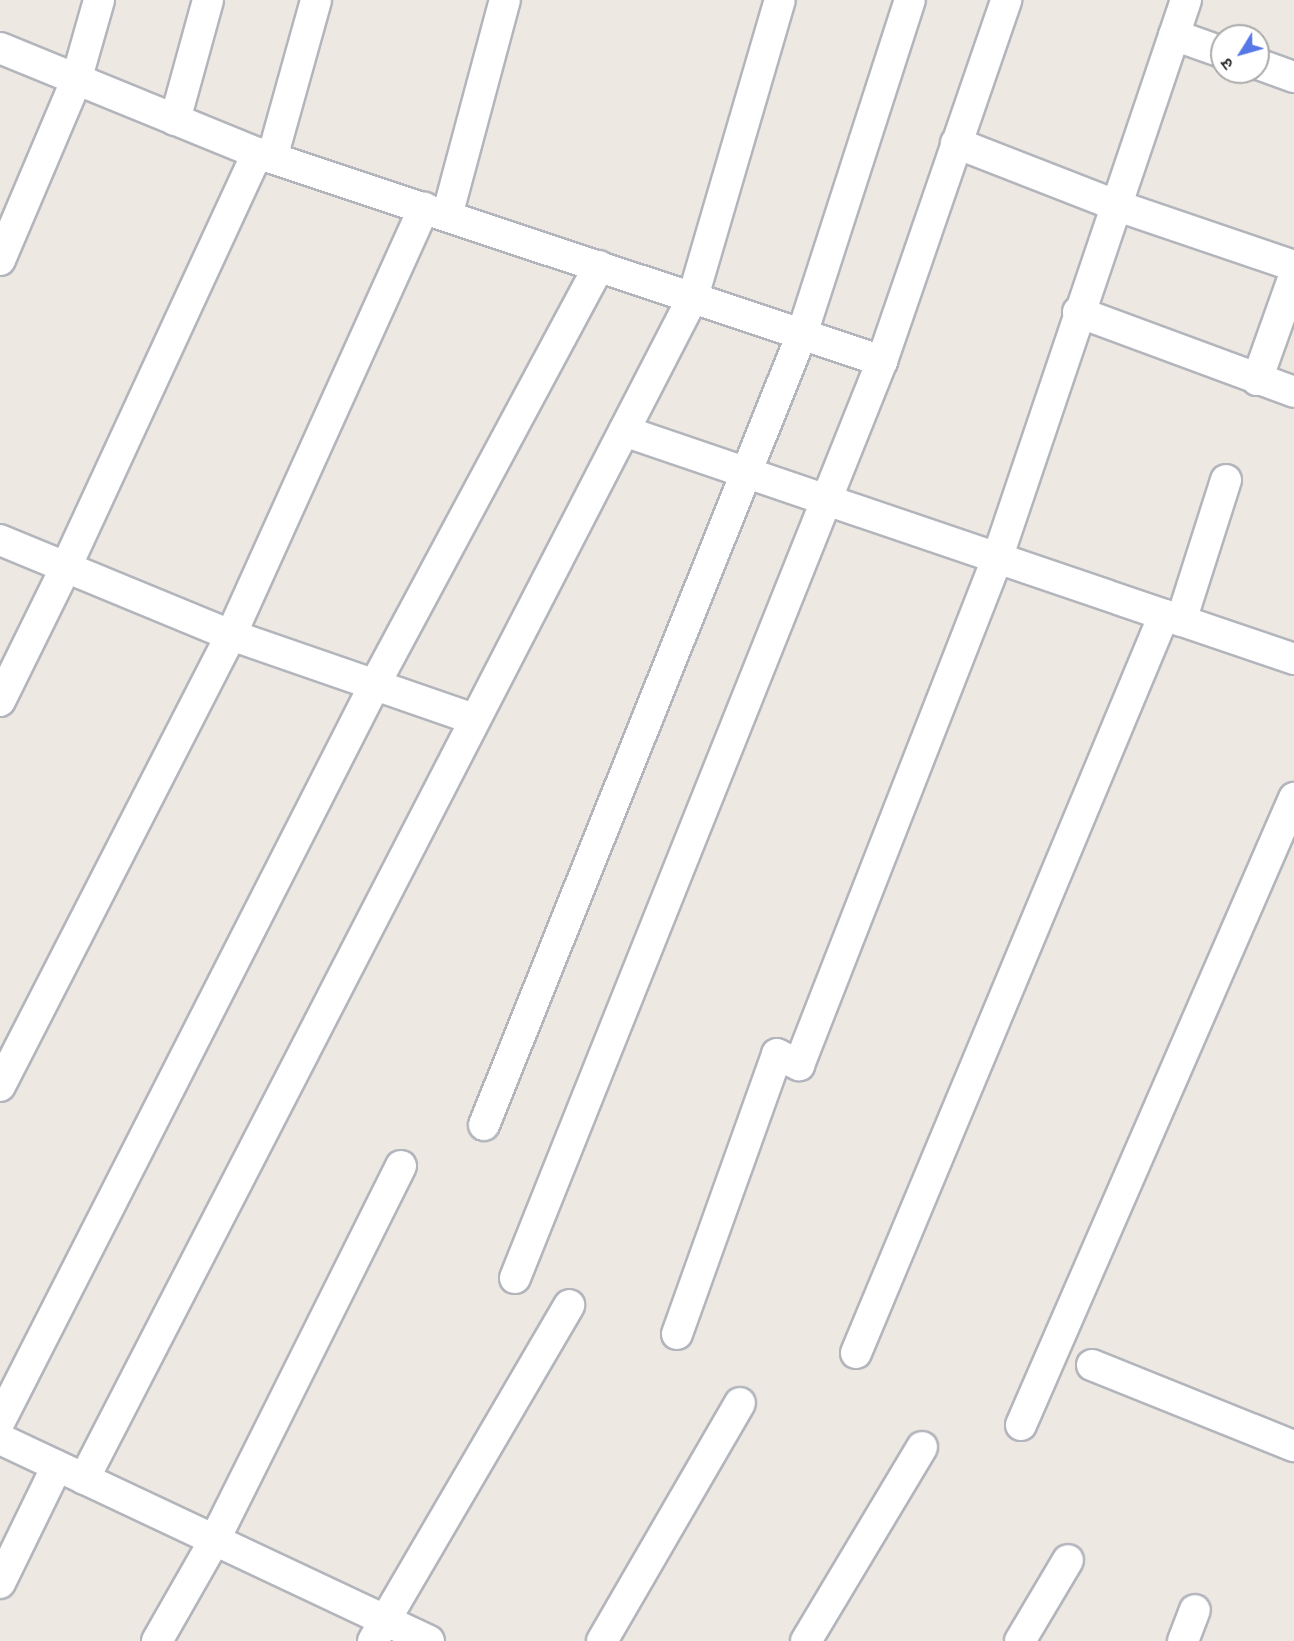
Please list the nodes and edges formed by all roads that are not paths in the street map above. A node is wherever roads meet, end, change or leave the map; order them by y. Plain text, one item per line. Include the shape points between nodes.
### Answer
1 (99, 0) edge
2 (208, 0) edge
3 (316, 0) edge
4 (505, 0) edge
5 (780, 0) edge
6 (910, 0) edge
7 (1006, 0) edge
8 (1186, 0) edge
9 (1174, 35) junction
10 (0, 48) edge
11 (1210, 48) edge
12 (1270, 68) edge
13 (1294, 76) edge
14 (76, 81) junction
15 (175, 120) junction
16 (956, 143) junction
17 (264, 155) junction
18 (1115, 205) junction
19 (435, 212) junction
20 (0, 260) edge
21 (599, 266) junction
22 (1294, 266) edge
23 (1294, 276) edge
24 (693, 297) junction
25 (1078, 312) junction
26 (802, 334) junction
27 (882, 361) junction
28 (1257, 380) junction
29 (1294, 392) edge
30 (624, 431) junction
31 (745, 474) junction
32 (1226, 480) dead end
33 (825, 501) junction
34 (0, 540) edge
35 (997, 559) junction
36 (66, 567) junction
37 (1173, 618) junction
38 (231, 635) junction
39 (1294, 659) edge
40 (375, 682) junction
41 (0, 700) edge
42 (474, 719) junction
43 (1294, 798) edge
44 (0, 1086) edge
45 (484, 1125) dead end
46 (402, 1166) dead end
47 (515, 1278) dead end
48 (569, 1305) dead end
49 (677, 1334) dead end
50 (856, 1353) dead end
51 (1092, 1365) dead end
52 (740, 1403) dead end
53 (0, 1421) edge
54 (1021, 1425) dead end
55 (0, 1439) edge
56 (1294, 1446) edge
57 (922, 1447) dead end
58 (57, 1466) junction
59 (84, 1479) junction
60 (214, 1541) junction
61 (1068, 1560) dead end
62 (0, 1583) edge
63 (1195, 1610) dead end
64 (379, 1631) edge
65 (157, 1641) edge
66 (429, 1641) edge
67 (602, 1641) edge
68 (806, 1641) edge
69 (1020, 1641) edge
70 (1184, 1641) edge

1 - 14 street
2 - 15 street
3 - 17 street
4 - 19 street
5 - 24 street
6 - 26 street
7 - 16 street
8 - 9 street
9 - 11 street
9 - 18 street
10 - 14 street
12 - 13 street
14 - 15 street
14 - 20 street
15 - 17 street
16 - 18 street
16 - 27 street
17 - 19 street
17 - 36 street
18 - 22 street
18 - 25 street
19 - 21 street
19 - 38 street
21 - 24 street
21 - 40 street
23 - 28 street
24 - 26 street
24 - 30 street
25 - 28 street
25 - 35 street
26 - 27 street
26 - 31 street
27 - 33 street
28 - 29 street
30 - 31 street
30 - 42 street
31 - 33 street
31 - 45 street
32 - 37 street
33 - 35 street
33 - 47 street
34 - 36 street
35 - 37 street
35 - 49 street via 799,1065 777,1054
36 - 38 street
36 - 41 street
37 - 39 street
37 - 50 street
38 - 40 street
38 - 44 street
40 - 42 street
40 - 53 street
42 - 59 street
43 - 54 street
46 - 60 street
48 - 64 street
51 - 56 street
52 - 67 street
55 - 58 street
57 - 68 street
58 - 59 street
58 - 62 street
59 - 60 street
60 - 64 street
60 - 65 street
61 - 69 street
63 - 70 street
64 - 66 street

